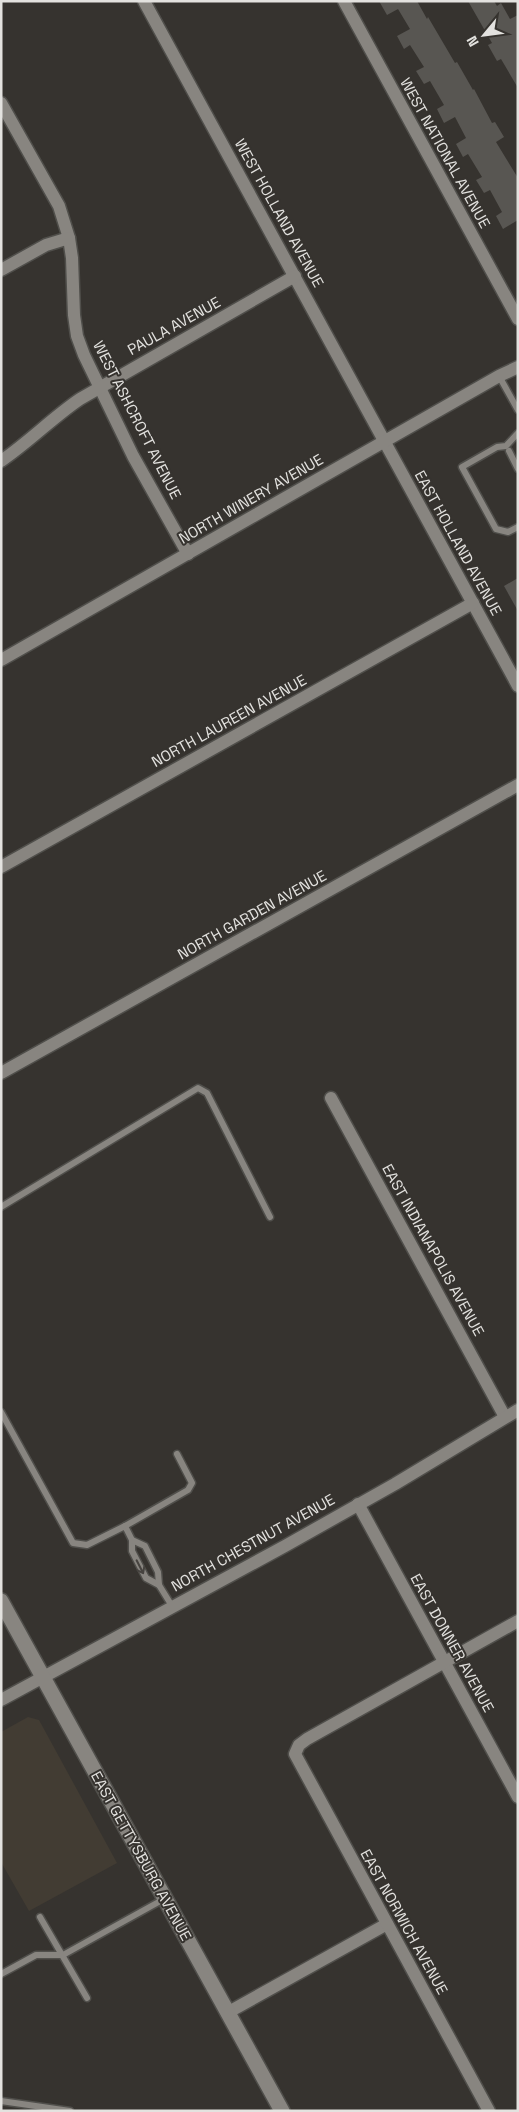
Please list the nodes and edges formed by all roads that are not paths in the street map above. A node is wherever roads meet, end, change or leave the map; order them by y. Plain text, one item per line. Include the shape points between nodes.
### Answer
1 (144, 1) edge
2 (344, 1) edge
3 (1, 103) edge
4 (69, 238) junction
5 (1, 270) edge
6 (295, 276) junction
7 (518, 319) edge
8 (518, 367) edge
9 (499, 376) junction
10 (100, 386) junction
11 (518, 410) edge
12 (518, 433) edge
13 (385, 441) junction
14 (509, 452) dead end
15 (1, 461) edge
16 (518, 469) edge
17 (518, 527) edge
18 (188, 554) junction
19 (473, 603) junction
20 (1, 660) edge
21 (518, 686) edge
22 (518, 785) edge
23 (1, 867) edge
24 (1, 1073) edge
25 (331, 1098) dead end
26 (1, 1207) edge
27 (270, 1217) dead end
28 (518, 1410) edge
29 (1, 1412) edge
30 (506, 1417) junction
31 (177, 1454) dead end
32 (358, 1504) junction
33 (125, 1526) junction
34 (132, 1540) junction
35 (159, 1585) junction
36 (1, 1601) edge
37 (172, 1606) junction
38 (518, 1621) edge
39 (444, 1662) junction
40 (44, 1679) junction
41 (1, 1700) edge
42 (518, 1797) edge
43 (164, 1899) junction
44 (40, 1917) dead end
45 (387, 1924) junction
46 (63, 1955) junction
47 (1, 1974) edge
48 (87, 1998) dead end
49 (227, 2013) junction
50 (1, 2101) edge
51 (70, 2111) edge
52 (282, 2111) edge
53 (489, 2111) edge

1 - 6 street, WEST HOLLAND AVENUE
2 - 7 street, WEST NATIONAL AVENUE
3 - 4 street, WEST ASHCROFT AVENUE via 59,206
4 - 5 street via 46,245
4 - 10 street, WEST ASHCROFT AVENUE via 77,336
6 - 10 street, PAULA AVENUE
6 - 13 street, WEST HOLLAND AVENUE
8 - 9 street, NORTH WINERY AVENUE
9 - 11 lane
9 - 13 street, NORTH WINERY AVENUE
10 - 15 street, PAULA AVENUE via 62,411
10 - 18 street, WEST ASHCROFT AVENUE via 133,456
12 - 17 lane via 506,446 497,447 462,467 496,529 508,532
13 - 18 street, NORTH WINERY AVENUE
13 - 19 street, EAST HOLLAND AVENUE
14 - 16 lane
18 - 20 street, NORTH WINERY AVENUE
19 - 21 street, EAST HOLLAND AVENUE
19 - 23 street, NORTH LAUREEN AVENUE
22 - 24 street, NORTH GARDEN AVENUE
25 - 30 street, EAST INDIANAPOLIS AVENUE
26 - 27 lane via 198,1088 207,1093
28 - 30 street, NORTH CHESTNUT AVENUE
29 - 33 lane via 73,1543 87,1545
30 - 32 street, NORTH CHESTNUT AVENUE
31 - 33 lane via 192,1483 188,1490
32 - 37 street, NORTH CHESTNUT AVENUE
32 - 39 street, EAST DONNER AVENUE
33 - 34 lane
34 -> 35 lane via 132,1551 146,1578
34 - 35 lane via 145,1546 158,1572
35 - 37 lane
36 - 40 street, EAST GETTYSBURG AVENUE
37 - 40 street, NORTH CHESTNUT AVENUE
38 - 39 street
39 - 42 street, EAST DONNER AVENUE
39 - 45 street, EAST NORWICH AVENUE via 307,1739 295,1754
40 - 41 street, NORTH CHESTNUT AVENUE
40 - 43 street, EAST GETTYSBURG AVENUE
43 - 46 lane
43 - 49 street, EAST GETTYSBURG AVENUE
44 - 46 lane
45 - 49 street
45 - 53 street, EAST NORWICH AVENUE
46 - 47 lane via 36,1955
46 - 48 lane
49 - 52 street, EAST GETTYSBURG AVENUE
50 - 51 lane

